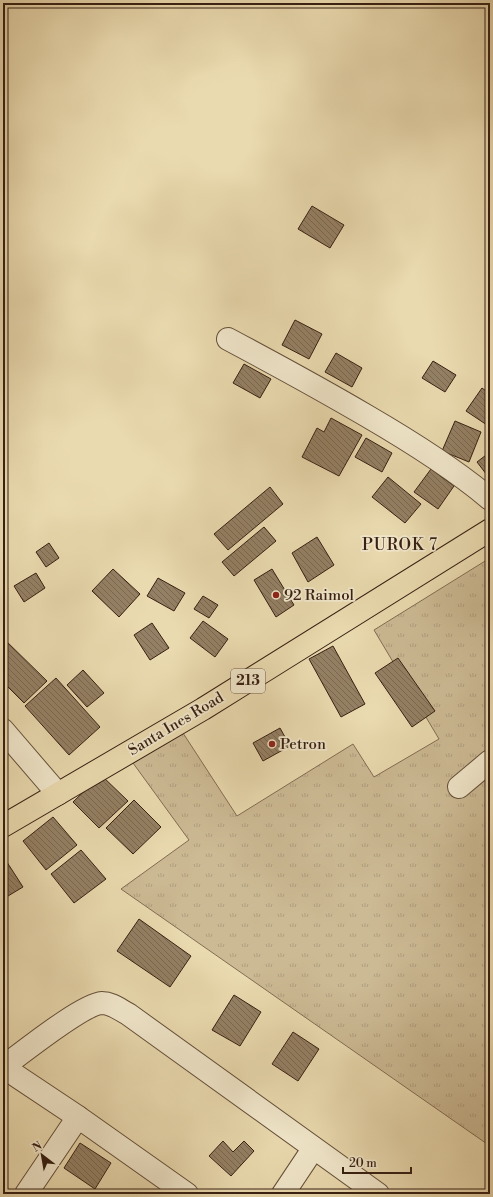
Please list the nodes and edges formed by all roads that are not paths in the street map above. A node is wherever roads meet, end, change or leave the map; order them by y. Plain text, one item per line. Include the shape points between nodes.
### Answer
1 (228, 339) dead end
2 (490, 499) edge
3 (490, 530) edge
4 (3, 730) edge
5 (490, 760) edge
6 (459, 787) dead end
7 (58, 794) junction
8 (3, 826) edge
9 (3, 1067) edge
10 (78, 1118) junction
11 (314, 1149) junction
12 (165, 1188) edge
13 (26, 1194) edge
14 (187, 1194) edge
15 (283, 1194) edge
16 (378, 1194) edge

1 - 2 street via 395,432 454,470
3 - 7 main road, Santa Ines Road / 213 via 203,709
4 - 7 street
5 - 6 street
7 - 8 main road, Santa Ines Road / 213
9 - 10 street
9 - 11 street via 71,1017 95,1004 110,1004 128,1014
10 - 12 street
10 - 13 street
11 - 15 street
11 - 16 street
12 - 14 street

